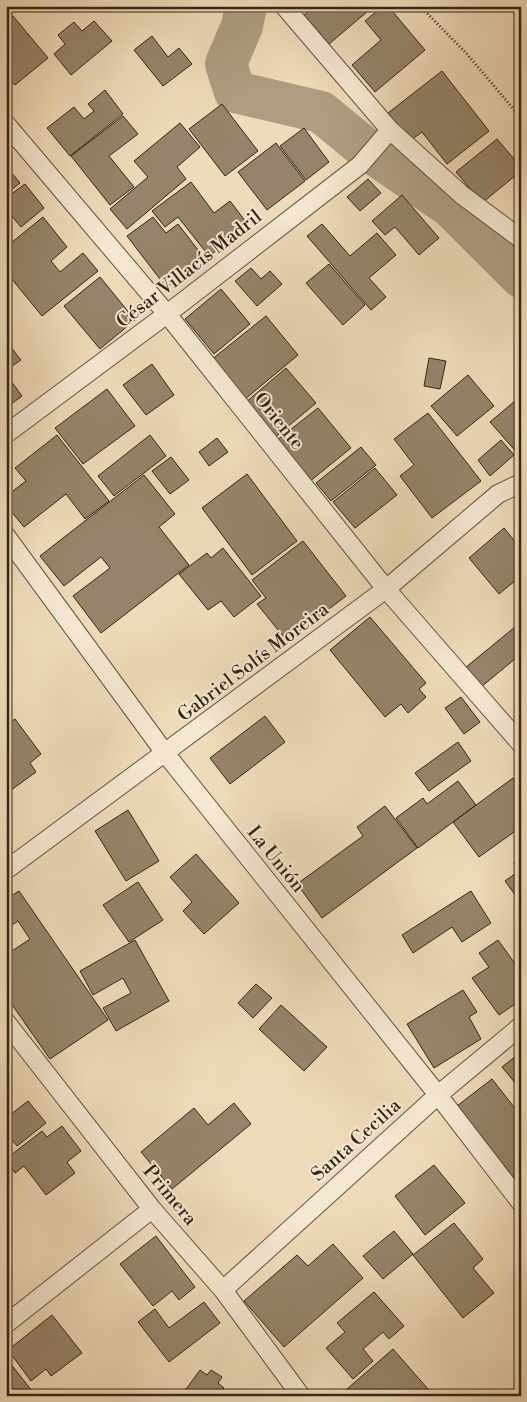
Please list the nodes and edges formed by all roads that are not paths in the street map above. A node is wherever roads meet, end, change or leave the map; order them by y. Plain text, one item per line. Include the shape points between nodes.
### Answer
1 (284, 6) edge
2 (6, 124) edge
3 (384, 136) junction
4 (521, 239) edge
5 (167, 314) junction
6 (6, 434) edge
7 (521, 483) edge
8 (6, 536) edge
9 (386, 590) junction
10 (521, 744) edge
11 (165, 753) junction
12 (6, 870) edge
13 (6, 1022) edge
14 (521, 1026) edge
15 (438, 1095) junction
16 (521, 1203) edge
17 (152, 1209) junction
18 (223, 1290) junction
19 (6, 1324) edge
20 (301, 1396) edge

1 - 3 street
2 - 5 street, Oriente
3 - 4 street
3 - 5 street, César Villacís Madril via 360,165
5 - 6 street, César Villacís Madril
5 - 9 street, Oriente
7 - 9 street, Gabriel Solís Moreira via 498,494
8 - 11 street, La Unión
9 - 10 street, Oriente
9 - 11 street, Gabriel Solís Moreira
11 - 12 street, Gabriel Solís Moreira
11 - 15 street, La Unión
13 - 17 street, Primera
14 - 15 street, Santa Cecilia
15 - 16 street, La Unión
15 - 18 street, Santa Cecilia
17 - 18 street, Primera
17 - 19 street
18 - 20 street, Primera

